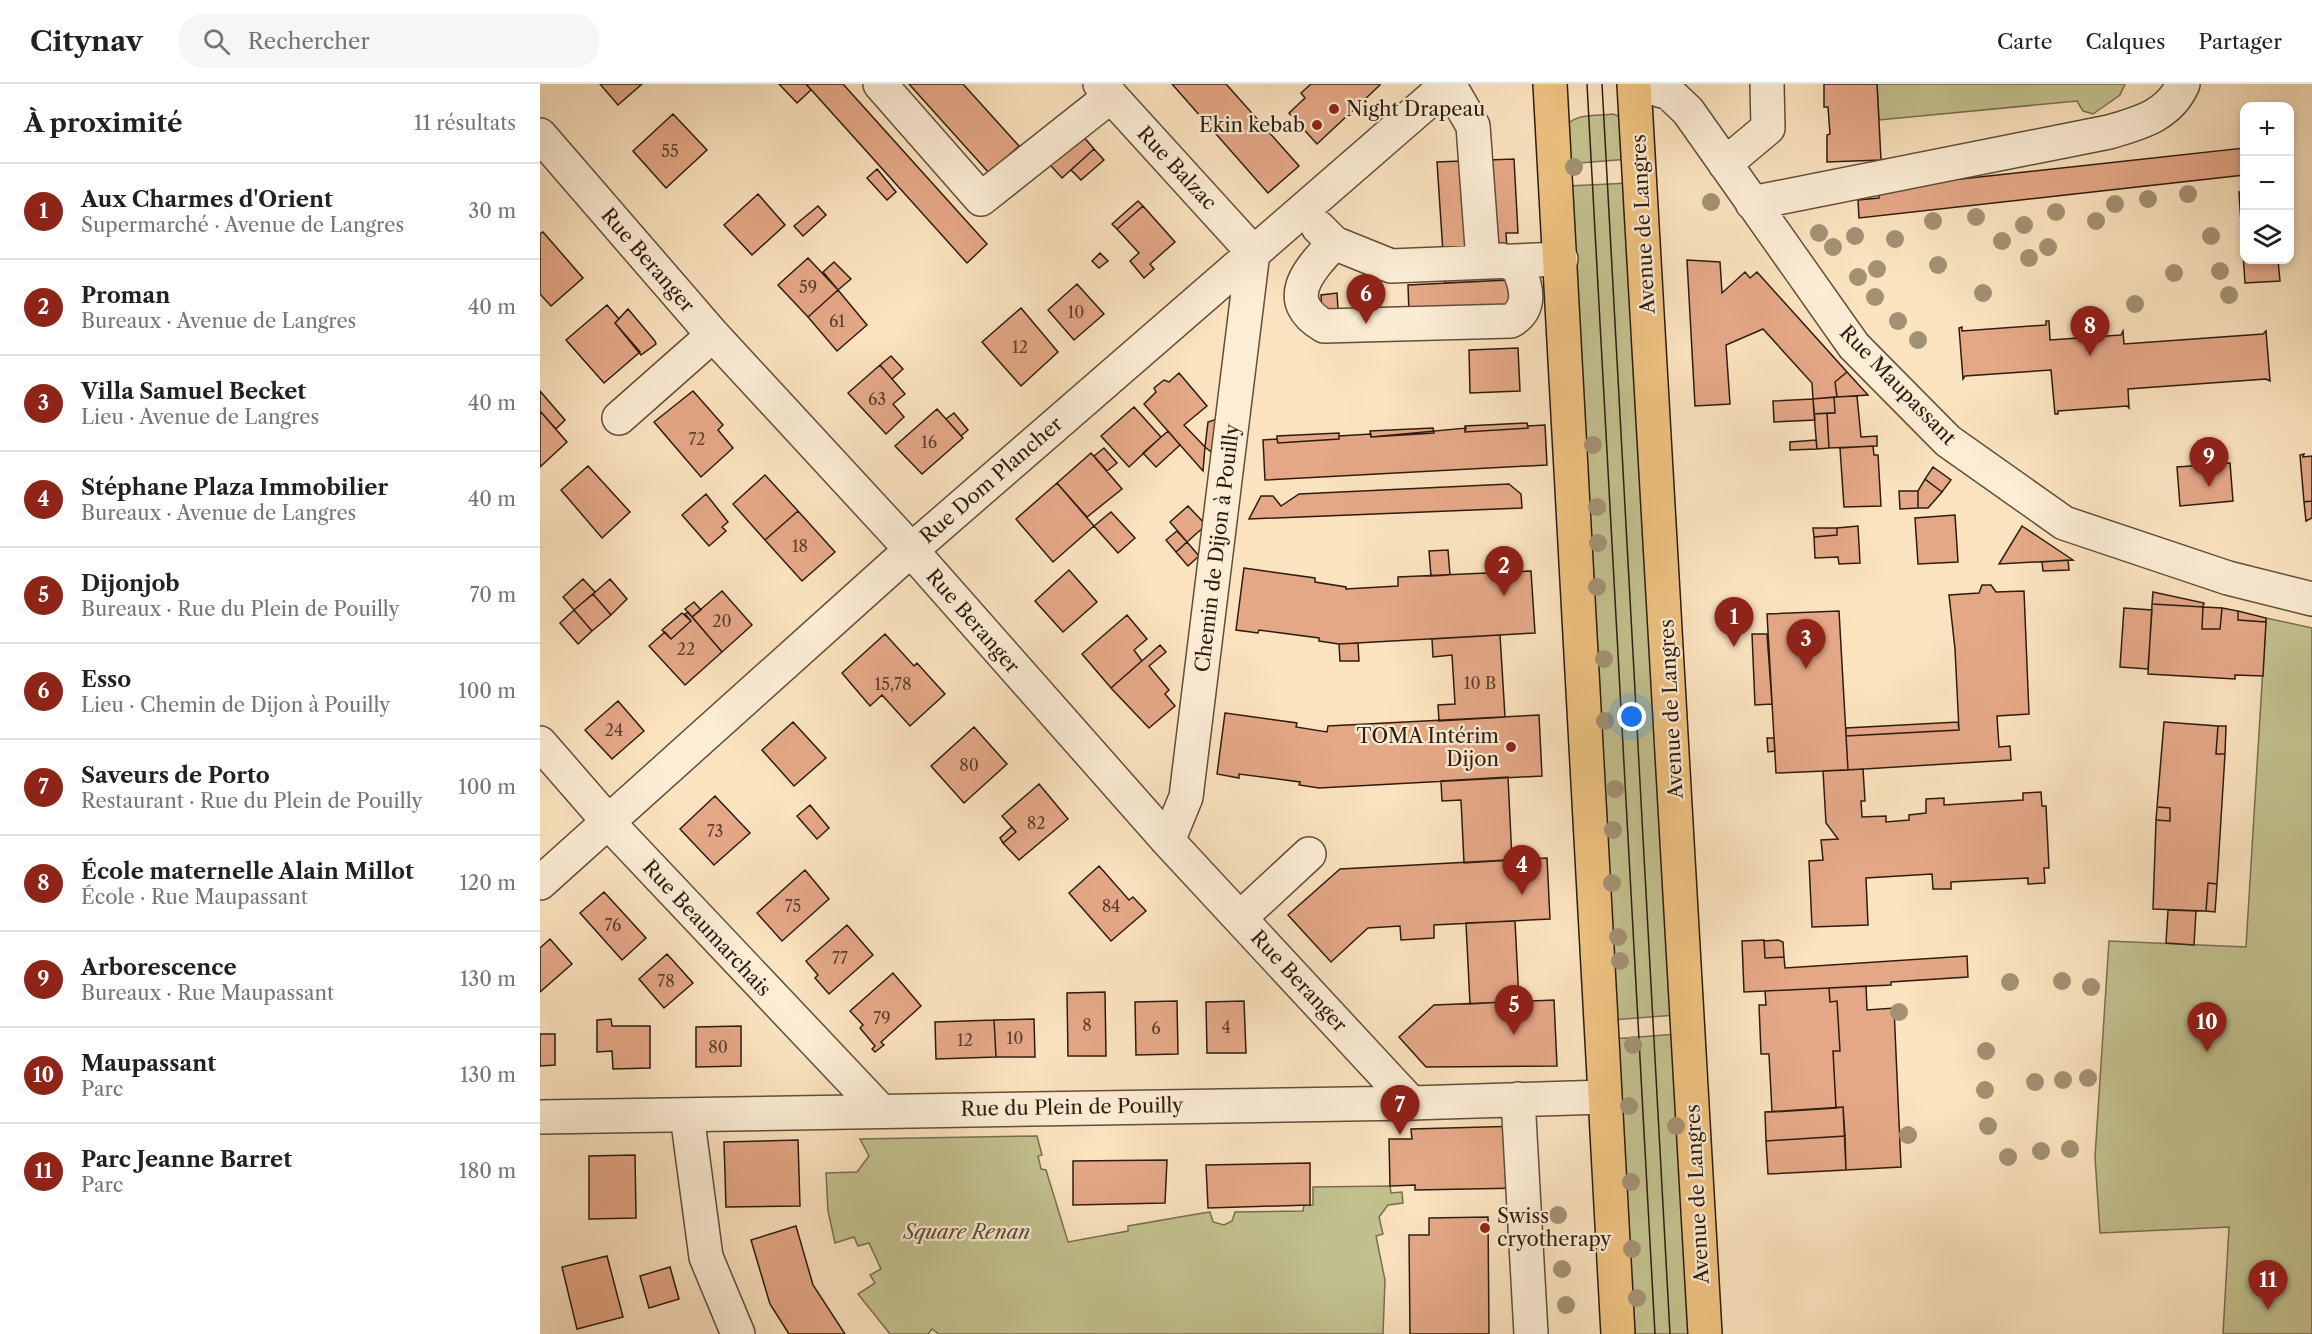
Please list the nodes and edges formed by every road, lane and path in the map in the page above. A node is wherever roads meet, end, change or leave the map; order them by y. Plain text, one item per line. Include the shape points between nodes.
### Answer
1 (880, 84) edge
2 (1448, 84) edge
3 (1550, 84) edge
4 (1636, 84) edge
5 (1767, 84) edge
6 (2183, 84) edge
7 (1105, 90) edge
8 (540, 135) edge
9 (1725, 164) junction
10 (1752, 203) junction
11 (1302, 211) junction
12 (1334, 243) junction
13 (1254, 252) junction
14 (1561, 259) junction
15 (1492, 260) junction
16 (713, 335) junction
17 (619, 418) dead end
18 (911, 551) junction
19 (2312, 599) edge
20 (540, 743) edge
21 (608, 823) junction
22 (1168, 841) junction
23 (1309, 854) dead end
24 (540, 883) edge
25 (1240, 918) junction
26 (1604, 1097) junction
27 (1518, 1099) junction
28 (1411, 1103) junction
29 (879, 1109) junction
30 (687, 1115) junction
31 (540, 1117) edge
32 (738, 1334) edge
33 (1531, 1334) edge
34 (1618, 1334) edge
35 (1705, 1334) edge

1 - 7 street via 981,199
2 - 11 street, Rue Dom Plancher
2 - 15 street via 1473,126
3 - 14 main road
4 - 9 street, Rue Maupassant via 1669,93 1688,111
4 - 35 main road, Avenue de Langres
5 - 9 street via 1768,128
6 - 10 street via 2178,97 2152,119 2109,132
7 - 13 street, Rue Balzac
8 - 16 street, Rue Beranger
9 - 10 street, Rue Maupassant
10 - 19 street, Rue Maupassant via 1854,346 1948,441 2064,523 2228,578
11 - 12 street
11 - 13 street, Rue Dom Plancher
12 - 15 street via 1391,266
12 - 15 street via 1311,269 1302,288 1303,305 1309,317 1324,326 1511,321 1521,315 1526,304 1525,284 1518,267
13 - 18 street, Rue Dom Plancher
13 - 22 street, Chemin de Dijon à Pouilly via 1186,797
14 - 15 street
14 - 26 main road
16 - 17 street
16 - 18 street, Rue Beranger
18 - 21 street, Rue Dom Plancher
18 - 22 street, Rue Beranger
20 - 21 street, Rue Beaumarchais
21 - 24 street, Rue Dom Plancher
21 - 29 street, Rue Beaumarchais
22 - 25 street, Rue Beranger
23 - 25 street
25 - 28 street, Rue Beranger
26 - 27 street, Rue du Plein de Pouilly
26 - 34 main road
27 - 28 street, Rue du Plein de Pouilly
27 - 33 street
28 - 29 street, Rue du Plein de Pouilly
29 - 30 street, Rue du Plein de Pouilly
30 - 31 street, Rue du Plein de Pouilly
30 - 32 street via 705,1257

